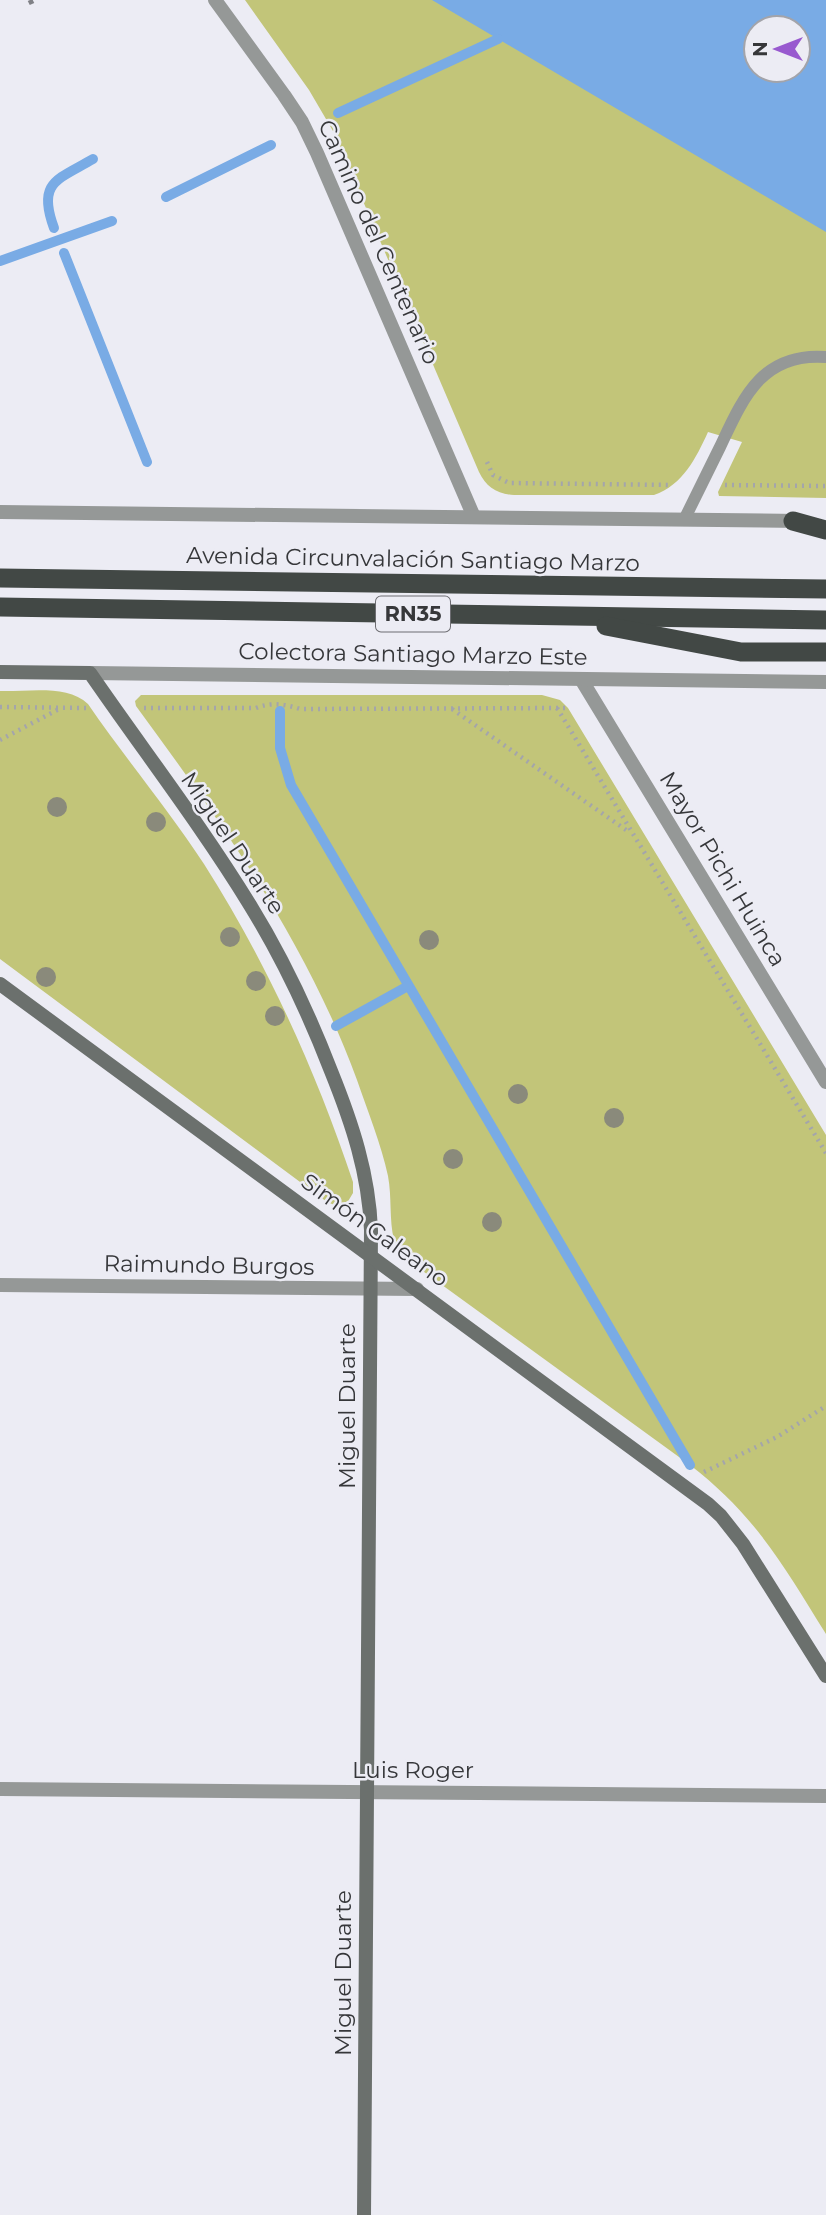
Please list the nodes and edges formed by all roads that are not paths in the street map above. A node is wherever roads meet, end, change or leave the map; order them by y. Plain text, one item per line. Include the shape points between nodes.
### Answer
1 (215, 0) edge
2 (826, 357) edge
3 (0, 512) edge
4 (474, 517) junction
5 (684, 520) junction
6 (793, 521) junction
7 (826, 521) edge
8 (826, 530) edge
9 (0, 578) edge
10 (826, 589) edge
11 (0, 607) edge
12 (561, 616) junction
13 (826, 620) edge
14 (826, 652) edge
15 (0, 672) edge
16 (90, 673) junction
17 (581, 679) junction
18 (826, 682) edge
19 (0, 984) edge
20 (826, 1082) edge
21 (371, 1256) junction
22 (0, 1285) edge
23 (371, 1289) junction
24 (416, 1290) junction
25 (826, 1675) edge
26 (0, 1789) edge
27 (367, 1792) junction
28 (826, 1796) edge
29 (364, 2215) edge

1 - 4 street, Camino del Centenario via 302,122
2 - 5 lane via 787,362 755,383
3 - 4 street
4 - 5 street
5 - 6 street
6 - 7 street
6 - 8 highway
9 - 10 highway, Avenida Circunvalación Santiago Marzo / RN35
11 - 12 highway, RN35
12 - 13 highway, RN35
12 - 14 highway via 741,652
15 - 16 main road, Colectora Santiago Marzo Este
16 - 17 street, Colectora Santiago Marzo Este
16 - 21 main road, Miguel Duarte via 226,867 298,995 358,1145 370,1201
17 - 18 street, Colectora Santiago Marzo Este
17 - 20 street, Mayor Pichi Huinca
19 - 21 main road, Simón Galeano
21 - 23 main road, Miguel Duarte
21 - 24 main road, Simón Galeano
22 - 23 street, Raimundo Burgos
23 - 24 street, Raimundo Burgos
23 - 27 main road, Miguel Duarte
24 - 25 main road, Simón Galeano via 721,1516
26 - 27 street, Luis Roger
27 - 28 street, Luis Roger
27 - 29 main road, Miguel Duarte

